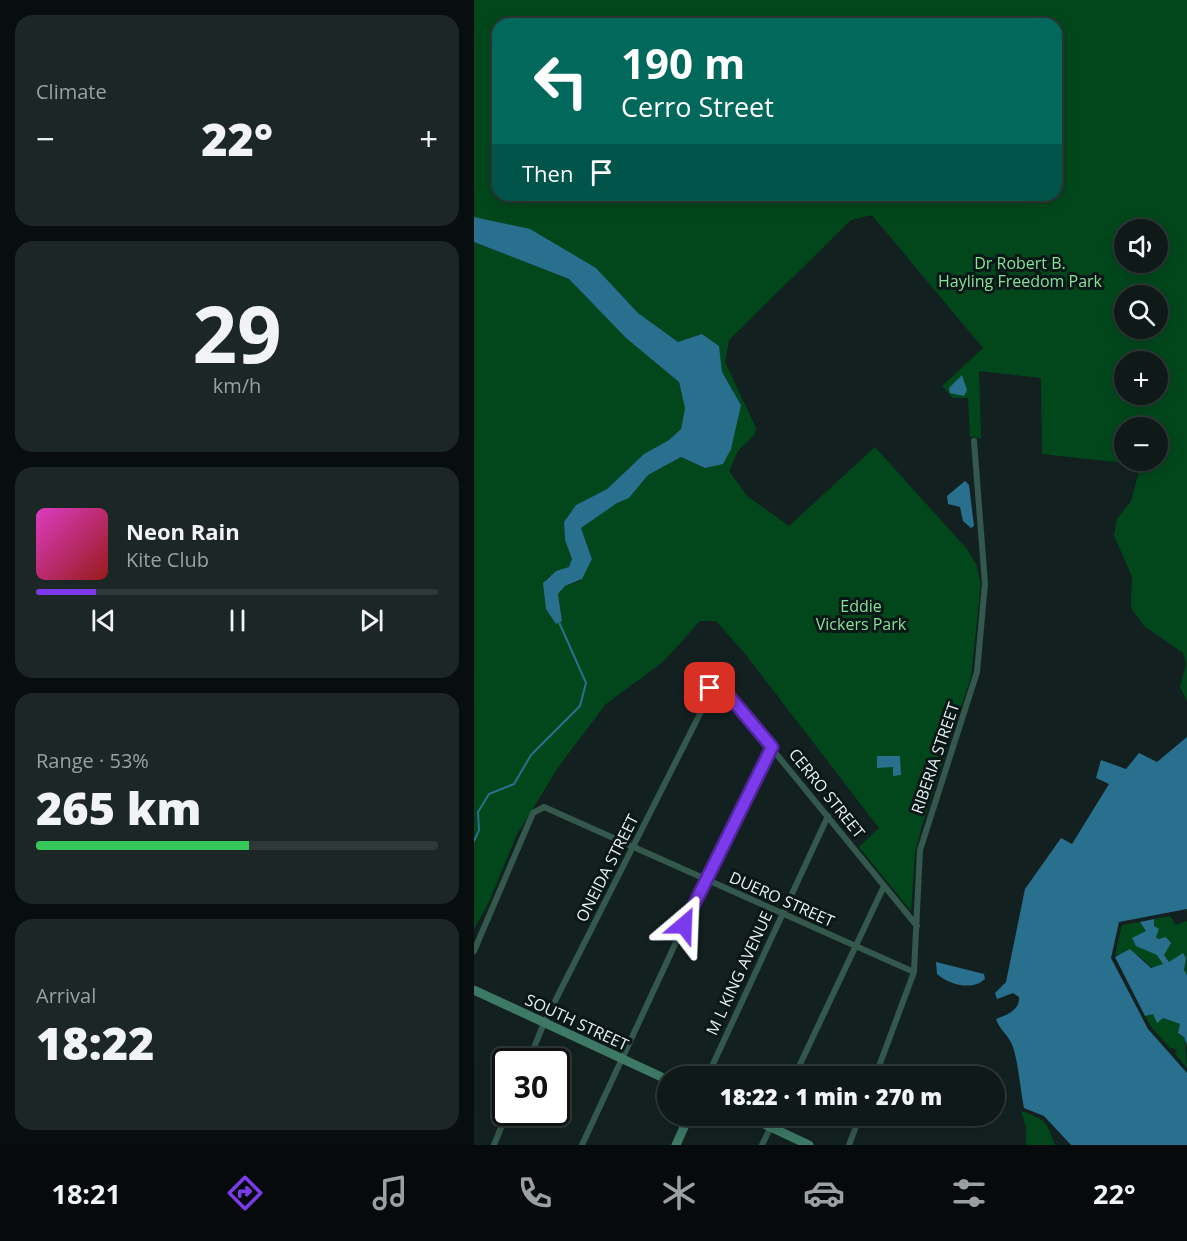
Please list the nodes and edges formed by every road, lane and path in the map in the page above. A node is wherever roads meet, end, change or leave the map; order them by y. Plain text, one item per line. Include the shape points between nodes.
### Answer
1 (974, 441) dead end
2 (710, 688) joint
3 (772, 747) junction
4 (828, 816) junction
5 (633, 847) junction
6 (706, 880) junction
7 (884, 886) junction
8 (781, 914) junction
9 (917, 926) junction
10 (854, 946) junction
11 (474, 951) edge
12 (914, 972) junction
13 (474, 990) edge
14 (544, 1023) junction
15 (534, 1048) edge
16 (622, 1060) junction
17 (711, 1066) edge
18 (799, 1066) edge
19 (879, 1066) edge
20 (657, 1075) edge
21 (502, 1126) edge
22 (684, 1126) edge
23 (856, 1126) edge
24 (770, 1127) joint
25 (494, 1145) edge
26 (582, 1145) edge
27 (675, 1145) edge
28 (762, 1145) edge
29 (809, 1145) edge
30 (849, 1145) edge

1 - 9 street, RIBERIA STREET via 985,584 978,663 973,690 920,850
2 - 3 street, CERRO STREET via 724,690
2 - 5 street, ONEIDA STREET
3 - 4 street, CERRO STREET
3 - 6 street
4 - 7 street, CERRO STREET
4 - 8 street, M L KING AVENUE
5 - 6 street, DUERO STREET
5 - 11 street, DUERO STREET via 548,807 539,808 533,813
5 - 14 street, ONEIDA STREET
6 - 8 street, DUERO STREET
6 - 16 street
7 - 9 street, CERRO STREET
7 - 10 street
8 - 10 street, DUERO STREET
8 - 17 street, M L KING AVENUE
9 - 12 street, RIBERIA STREET
10 - 12 street, DUERO STREET
10 - 18 street
12 - 19 street, RIBERIA STREET
13 - 14 street, SOUTH STREET
14 - 15 street, ONEIDA STREET
14 - 16 street, SOUTH STREET
16 - 20 street, SOUTH STREET
16 - 26 street
21 - 25 street
22 - 27 street
23 - 30 street
24 - 28 street
24 - 29 street

